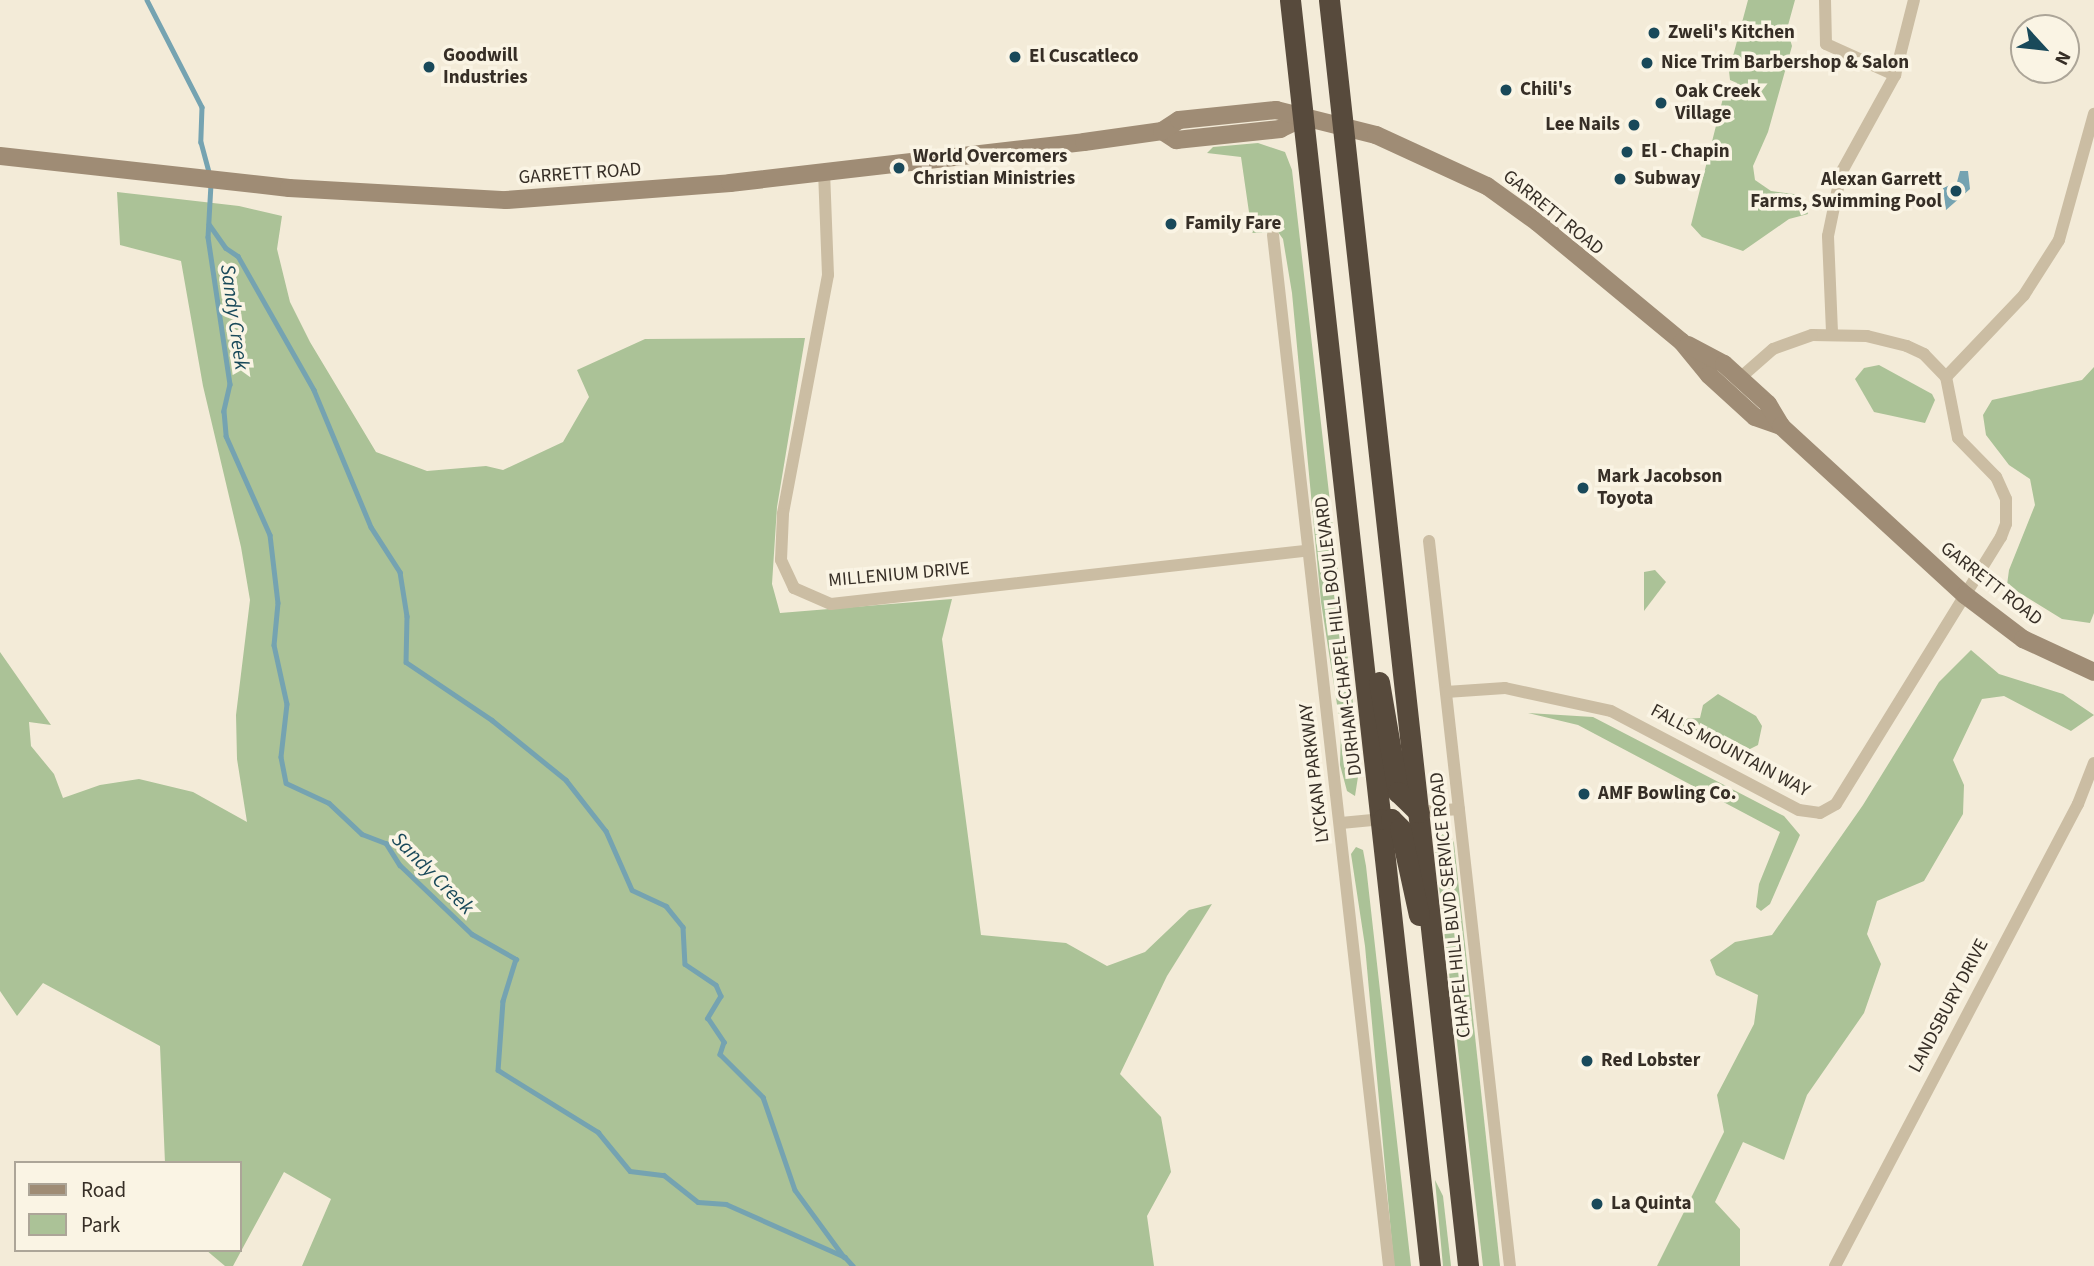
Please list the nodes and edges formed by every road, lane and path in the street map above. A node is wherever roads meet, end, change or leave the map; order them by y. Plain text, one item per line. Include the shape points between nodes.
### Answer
1 (1290, 0) edge
2 (1329, 0) edge
3 (1825, 0) edge
4 (1914, 0) edge
5 (1895, 75) junction
6 (2094, 114) edge
7 (1303, 118) junction
8 (1343, 125) junction
9 (0, 156) edge
10 (824, 171) junction
11 (1273, 235) dead end
12 (1832, 332) junction
13 (1682, 342) junction
14 (1946, 377) junction
15 (1740, 378) junction
16 (1781, 426) junction
17 (1429, 541) dead end
18 (1307, 551) junction
19 (1354, 571) junction
20 (1965, 595) junction
21 (2094, 659) edge
22 (2073, 663) junction
23 (2094, 672) edge
24 (1446, 692) junction
25 (2094, 763) edge
26 (1459, 809) junction
27 (1419, 812) junction
28 (1383, 819) junction
29 (1341, 823) junction
30 (1439, 998) junction
31 (1389, 1266) edge
32 (1430, 1266) edge
33 (1468, 1266) edge
34 (1510, 1266) edge
35 (1835, 1266) edge

1 - 7 highway, DURHAM-CHAPEL HILL BOULEVARD
2 - 8 highway
3 - 5 street via 1826,44
4 - 5 street
5 - 12 street via 1841,173 1828,236
6 - 14 street via 2059,240 2024,295
7 - 8 street, GARRETT ROAD
7 - 10 street, GARRETT ROAD via 1280,129 1176,141 1162,131
7 - 19 highway, DURHAM-CHAPEL HILL BOULEVARD
8 - 13 street, GARRETT ROAD via 1420,152 1487,186
8 - 27 highway
9 - 10 street, GARRETT ROAD via 405,198 506,200 681,188
10 - 18 street, MILLENIUM DRIVE via 828,275 783,514 781,560 794,588 831,604
11 - 18 street, LYCKAN PARKWAY
12 - 14 street via 1907,346 1924,354
12 - 15 street via 1773,349
13 - 15 street, GARRETT ROAD
13 - 16 street, GARRETT ROAD via 1709,375 1755,417
14 - 20 street, FALLS MOUNTAIN WAY via 1958,438 2000,482 2008,509 2001,537
15 - 16 street, GARRETT ROAD via 1768,404
16 - 20 street, GARRETT ROAD
17 - 24 street, CHAPEL HILL BLVD SERVICE ROAD
18 - 29 street, LYCKAN PARKWAY
19 - 27 highway via 1398,792
19 - 28 highway, DURHAM-CHAPEL HILL BOULEVARD
20 - 22 street, GARRETT ROAD via 2024,639
20 - 24 street, FALLS MOUNTAIN WAY via 1840,798 1820,813 1799,810 1611,711 1505,688
21 - 22 street
22 - 23 street, GARRETT ROAD
24 - 26 street, CHAPEL HILL BLVD SERVICE ROAD
25 - 35 street, LANDSBURY DRIVE via 2078,804
26 - 27 street
26 - 34 street, CHAPEL HILL BLVD SERVICE ROAD
27 - 30 highway
28 - 29 street
28 - 30 highway via 1396,823 1401,833
28 - 32 highway, DURHAM-CHAPEL HILL BOULEVARD
29 - 31 street, LYCKAN PARKWAY
30 - 33 highway

